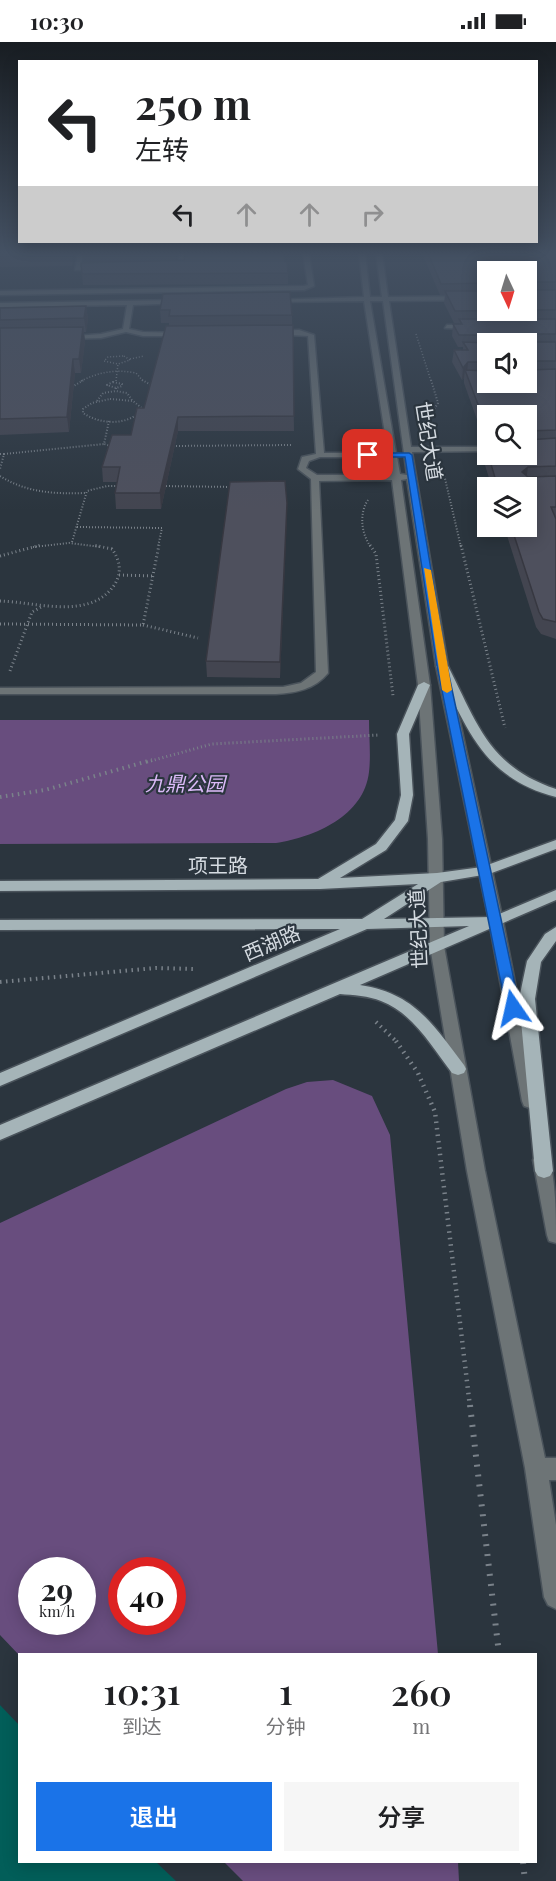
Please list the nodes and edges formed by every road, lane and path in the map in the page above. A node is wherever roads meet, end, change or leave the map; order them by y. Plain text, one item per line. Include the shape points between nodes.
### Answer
1 (311, 339) edge
2 (373, 339) edge
3 (392, 339) edge
4 (118, 364) junction
5 (117, 371) junction
6 (432, 379) dead end
7 (116, 382) junction
8 (116, 389) junction
9 (156, 390) edge
10 (67, 391) edge
11 (132, 401) junction
12 (96, 402) junction
13 (109, 421) junction
14 (104, 444) junction
15 (112, 446) edge
16 (169, 446) edge
17 (477, 449) edge
18 (319, 450) junction
19 (438, 450) junction
20 (408, 453) junction
21 (0, 454) edge
22 (4, 454) junction
23 (392, 454) junction
24 (0, 469) edge
25 (0, 477) edge
26 (370, 477) junction
27 (396, 477) junction
28 (412, 477) junction
29 (315, 478) junction
30 (130, 486) edge
31 (153, 486) edge
32 (234, 487) edge
33 (86, 493) junction
34 (76, 527) junction
35 (72, 542) junction
36 (0, 556) edge
37 (119, 575) junction
38 (153, 576) junction
39 (0, 602) edge
40 (44, 606) junction
41 (0, 624) edge
42 (27, 624) junction
43 (143, 625) junction
44 (198, 638) dead end
45 (442, 666) junction
46 (424, 685) junction
47 (2, 692) edge
48 (506, 733) dead end
49 (400, 734) junction
50 (556, 793) edge
51 (0, 797) edge
52 (556, 844) edge
53 (484, 871) junction
54 (437, 878) junction
55 (320, 884) junction
56 (0, 886) edge
57 (556, 896) edge
58 (496, 921) junction
59 (436, 922) junction
60 (365, 924) junction
61 (0, 925) edge
62 (556, 932) edge
63 (436, 946) junction
64 (200, 969) dead end
65 (0, 982) edge
66 (338, 988) junction
67 (372, 1019) dead end
68 (458, 1069) junction
69 (0, 1080) edge
70 (0, 1133) edge
71 (544, 1172) junction
72 (556, 1235) edge
73 (546, 1469) edge
74 (556, 1597) edge
75 (499, 1653) edge
76 (523, 1863) edge
77 (525, 1881) edge

1 - 18 street
2 - 23 street, 世纪大道
3 - 20 street, 世纪大道
4 - 4 path via 106,362 104,360 116,355 130,359
4 - 5 path
5 - 7 path
5 - 9 path via 136,373
5 - 10 path via 100,372
6 - 19 path via 438,403 430,416
7 - 8 path via 123,385
7 - 8 path via 107,386
8 - 11 path
8 - 12 path via 103,393
11 - 12 path
11 - 13 path via 141,405 142,412 129,419
12 - 13 path via 86,406 83,413
13 - 14 path
14 - 15 path
14 - 22 path
16 - 18 path
17 - 19 street
18 - 23 street
18 - 29 street via 302,464 302,469
19 - 20 street
19 - 48 path
20 - 23 street
20 - 28 street, 世纪大道
21 - 22 path
22 - 24 path
23 - 27 street, 世纪大道
25 - 33 path via 42,493
26 - 27 street
26 - 29 street
26 - 49 path via 370,498 362,509 365,539 376,554
27 - 28 street
27 - 46 street, 世纪大道
28 - 45 street, 世纪大道
29 - 47 street via 322,673 316,681 299,688 269,691
30 - 33 path via 107,486
31 - 32 path
33 - 34 path
34 - 35 path
34 - 38 path via 162,528
35 - 36 path
35 - 37 path via 112,549 120,563
37 - 38 path
37 - 40 path via 107,595 93,602 62,608
38 - 43 path
39 - 40 path
40 - 42 path via 32,612
41 - 42 path
42 - 43 path
42 - 47 path
43 - 44 path
45 - 50 main road via 486,750 510,771
45 - 53 street, 世纪大道
46 - 49 main road
46 - 54 street, 世纪大道
49 - 51 path via 212,744 45,790
49 - 55 main road via 407,795 401,821 381,847
52 - 53 main road, 西湖路
53 - 54 main road, 西湖路
53 - 58 street, 世纪大道
54 - 55 main road, 项王路
54 - 59 street, 世纪大道
54 - 60 main road, 西湖路
55 - 56 main road, 项王路
57 - 58 main road
58 - 59 main road
58 - 63 main road
58 - 71 street, 世纪大道
59 - 60 main road
59 - 63 street, 世纪大道
60 - 61 main road
60 - 69 main road, 西湖路
62 - 71 main road via 534,961 527,999
63 - 66 main road
63 - 68 street, 世纪大道
64 - 65 path via 156,968
66 - 68 main road via 398,1001
66 - 70 main road
67 - 75 path via 397,1039 417,1069 435,1112
68 - 73 street, 世纪大道
71 - 72 street, 世纪大道
73 - 74 street, 世纪大道
76 - 77 path

